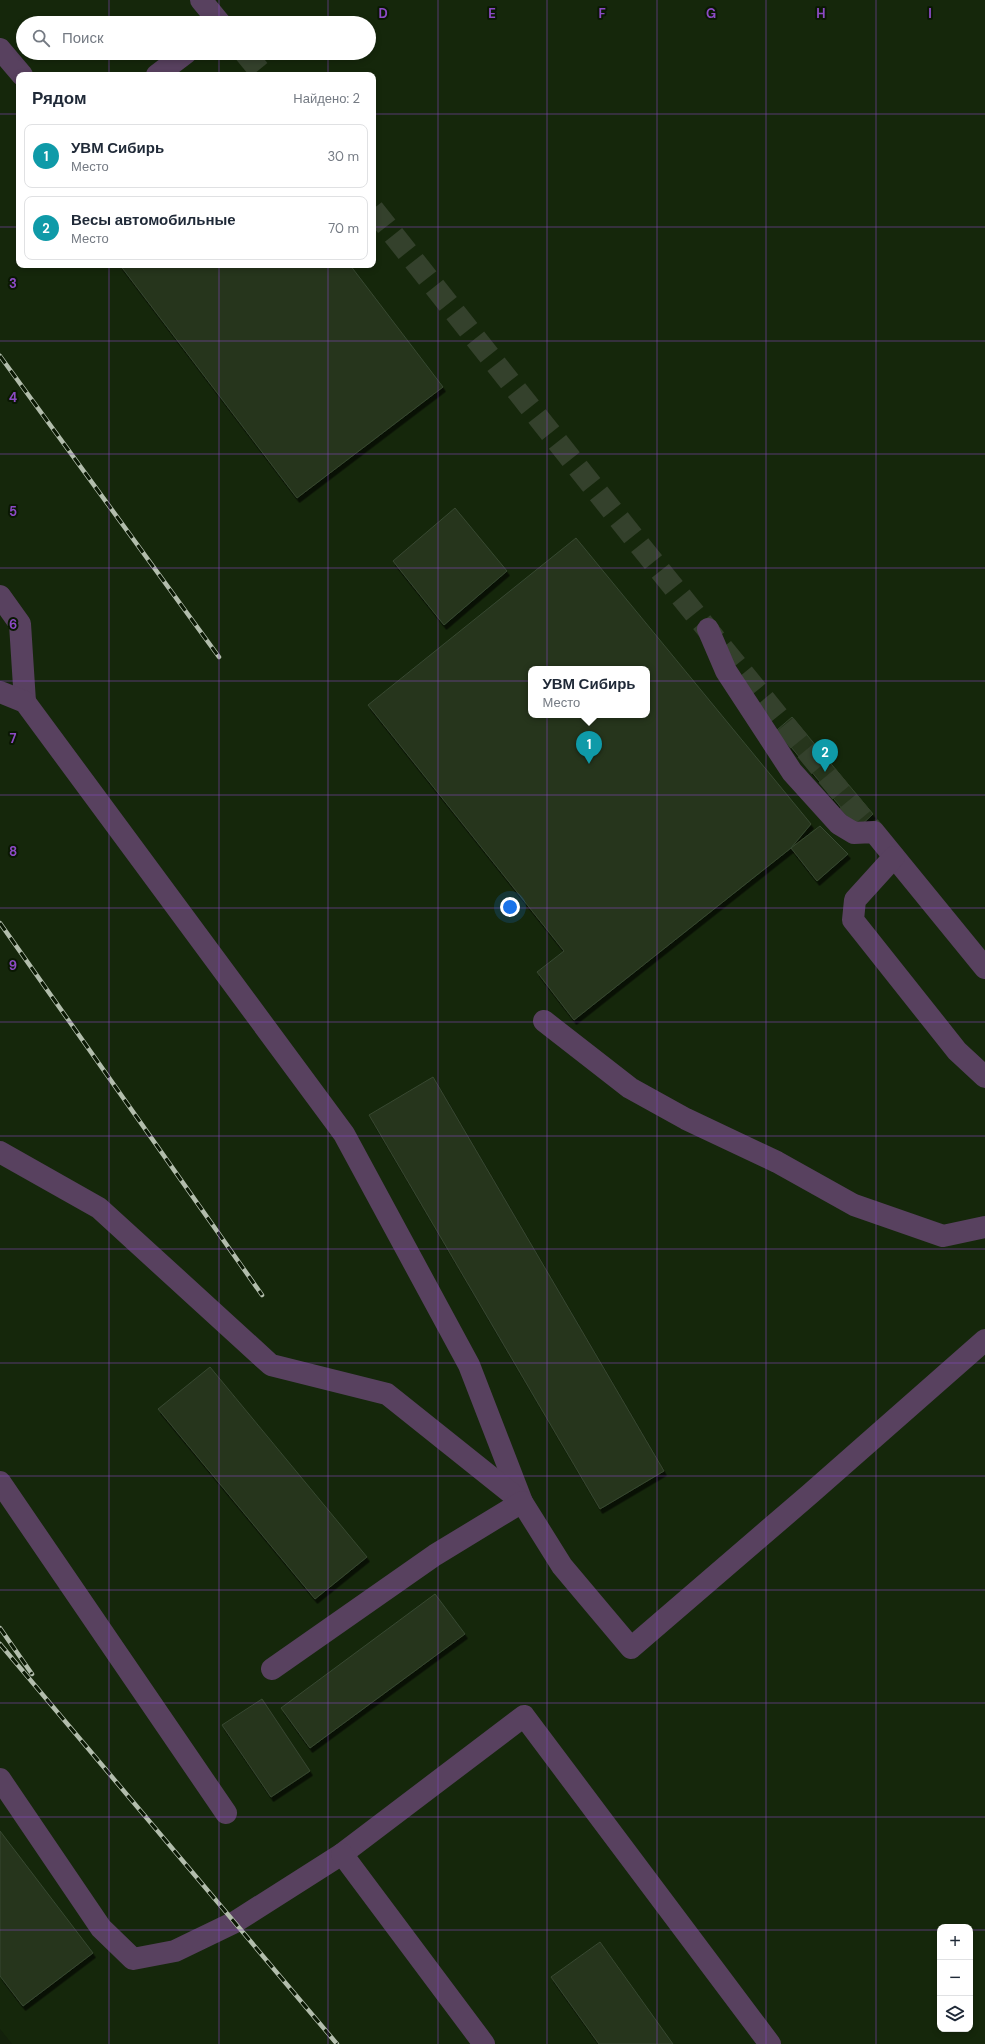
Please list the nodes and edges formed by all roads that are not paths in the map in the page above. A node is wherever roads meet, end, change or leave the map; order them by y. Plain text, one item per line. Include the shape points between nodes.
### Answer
1 (200, 0) edge
2 (214, 16) edge
3 (0, 49) edge
4 (177, 60) edge
5 (19, 72) edge
6 (161, 72) edge
7 (0, 596) edge
8 (708, 629) dead end
9 (0, 692) edge
10 (24, 702) junction
11 (894, 857) junction
12 (985, 968) edge
13 (544, 1021) dead end
14 (985, 1077) edge
15 (0, 1152) edge
16 (985, 1227) edge
17 (985, 1340) edge
18 (0, 1482) edge
19 (522, 1502) junction
20 (272, 1669) dead end
21 (0, 1779) edge
22 (226, 1813) dead end
23 (342, 1854) junction
24 (484, 2044) edge
25 (770, 2044) edge

1 - 2 street
3 - 5 street
4 - 6 street
7 - 10 street via 20,624
8 - 11 street via 726,671 792,772 839,824 854,833 874,832
9 - 10 street
10 - 19 street via 344,1134 469,1365
11 - 12 street
11 - 14 street via 855,900 853,920 957,1051
13 - 16 street via 630,1088 686,1119 777,1162 854,1205 943,1236
15 - 19 street via 99,1208 271,1365 387,1394
17 - 19 street via 631,1648 562,1566
18 - 22 street
19 - 20 street via 435,1555
21 - 23 street via 100,1928 133,1959 175,1951 234,1922
23 - 24 street
23 - 25 street via 524,1716

